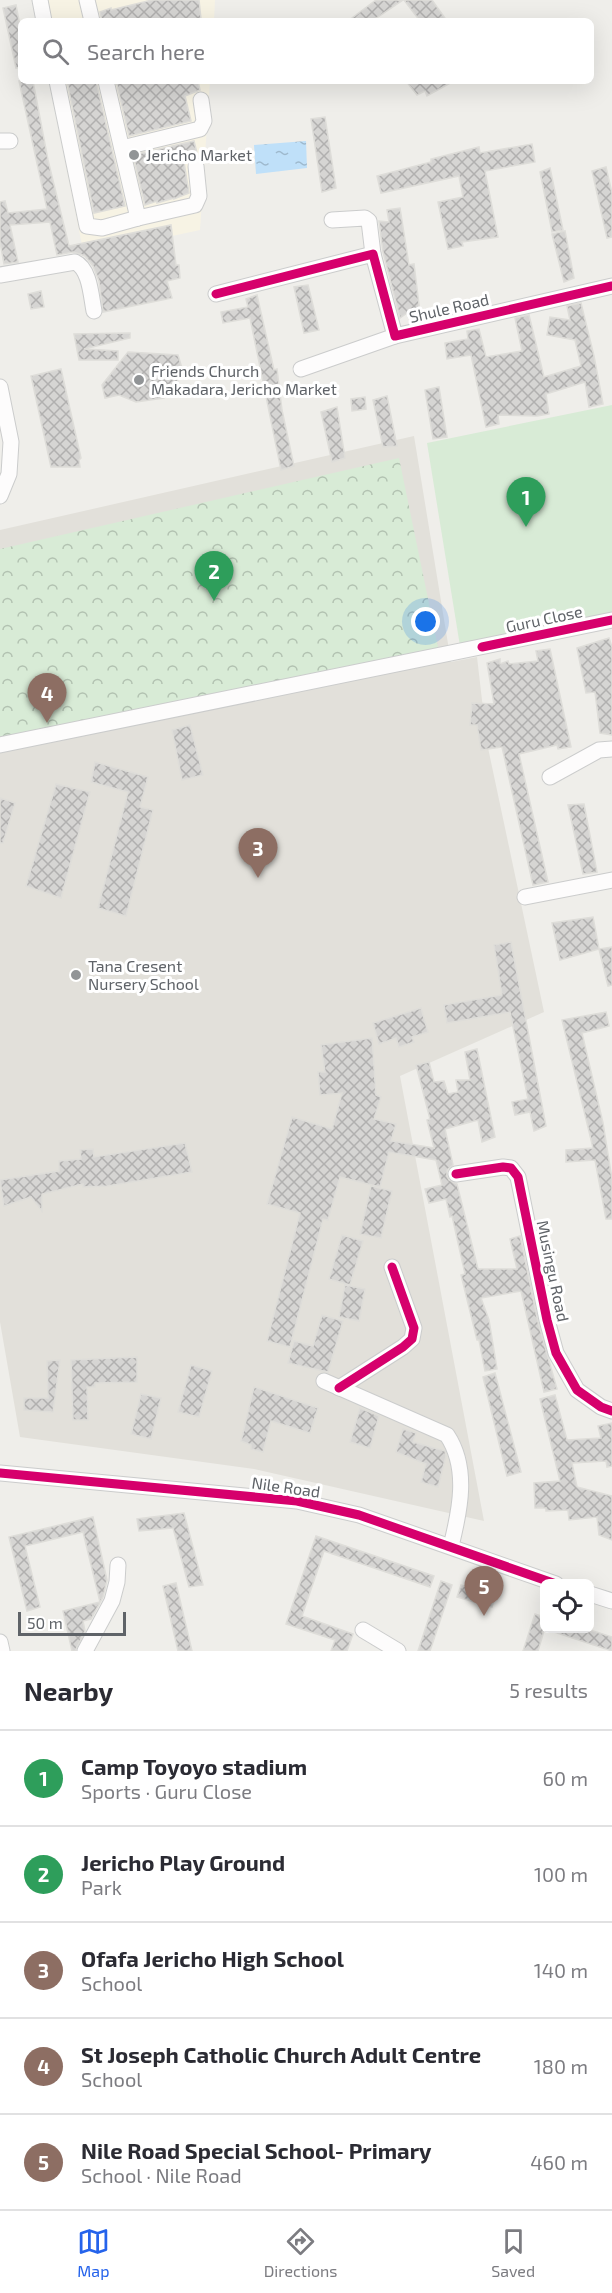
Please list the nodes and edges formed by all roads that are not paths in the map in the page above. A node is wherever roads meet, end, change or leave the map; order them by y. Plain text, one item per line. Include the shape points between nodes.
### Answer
1 (39, 0) edge
2 (87, 0) edge
3 (43, 18) edge
4 (91, 18) edge
5 (58, 84) edge
6 (107, 84) edge
7 (201, 100) dead end
8 (122, 148) junction
9 (196, 166) dead end
10 (138, 218) junction
11 (332, 220) dead end
12 (374, 254) junction
13 (0, 275) edge
14 (612, 286) edge
15 (216, 294) dead end
16 (94, 311) dead end
17 (395, 336) junction
18 (301, 369) dead end
19 (0, 387) edge
20 (0, 496) edge
21 (612, 620) edge
22 (0, 745) edge
23 (612, 749) edge
24 (550, 777) dead end
25 (612, 879) edge
26 (525, 897) dead end
27 (456, 1174) dead end
28 (392, 1267) dead end
29 (324, 1382) dead end
30 (339, 1388) junction
31 (612, 1412) edge
32 (0, 1473) edge
33 (451, 1546) junction
34 (118, 1564) dead end
35 (542, 1579) edge
36 (594, 1595) edge
37 (612, 1601) edge
38 (363, 1630) dead end
39 (0, 1642) edge
40 (2, 1651) edge
41 (85, 1651) edge
42 (398, 1651) edge

1 - 3 street
2 - 4 street
5 - 10 street via 87,226 102,228
6 - 8 street
7 - 8 street via 204,121 200,129
8 - 10 street
9 - 10 street via 199,196 195,205
11 - 12 street, Shule Road via 369,221
12 - 15 street
12 - 17 street, Shule Road
13 - 16 street via 75,262 85,274
14 - 17 street, Shule Road
17 - 18 street
19 - 20 street via 11,442 9,474
21 - 22 street, Guru Close
23 - 24 street via 599,750
25 - 26 street
27 - 31 street, Musingu Road via 502,1167 511,1168 518,1177 556,1353 577,1390
28 - 30 street via 414,1328 412,1339
29 - 30 street
30 - 33 street via 447,1435 456,1448 461,1490
32 - 33 street, Nile Road via 297,1501 359,1515
33 - 35 street, Nile Road
34 - 41 street via 112,1601
36 - 37 street
38 - 42 street
39 - 40 street

